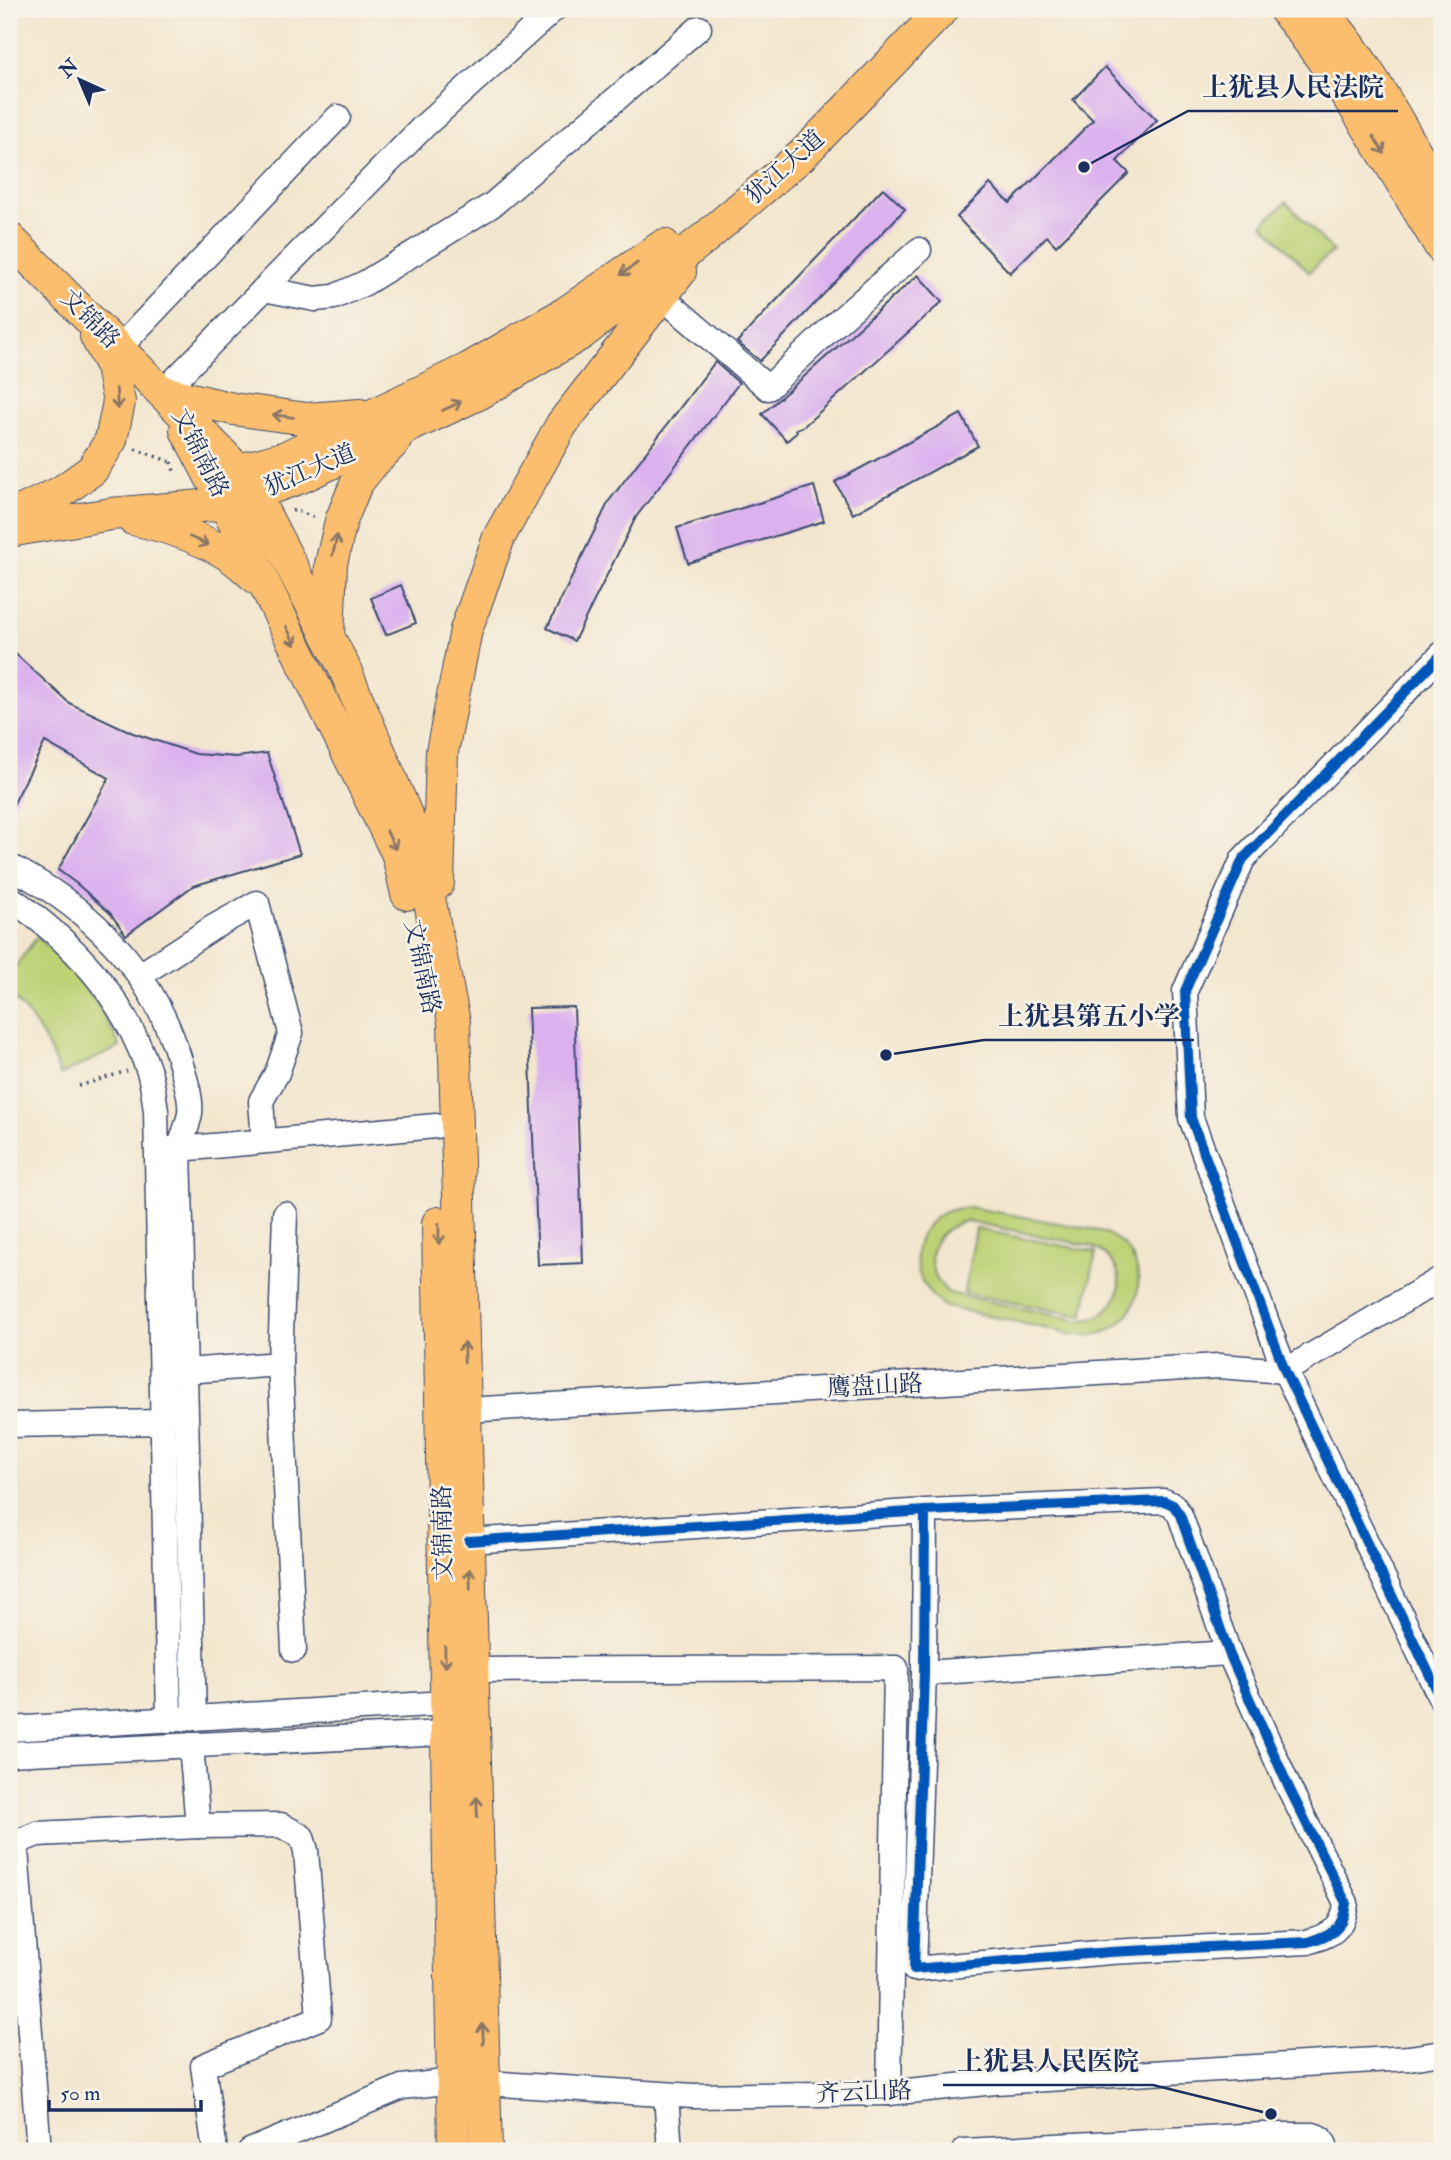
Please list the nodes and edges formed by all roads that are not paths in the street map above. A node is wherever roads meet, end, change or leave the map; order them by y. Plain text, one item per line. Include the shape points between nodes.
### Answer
1 (554, 9) edge
2 (914, 9) edge
3 (943, 9) edge
4 (1284, 9) edge
5 (1321, 9) edge
6 (699, 28) dead end
7 (338, 117) dead end
8 (1442, 198) edge
9 (706, 237) junction
10 (9, 238) edge
11 (919, 250) dead end
12 (1442, 250) edge
13 (264, 289) junction
14 (661, 296) junction
15 (84, 313) junction
16 (119, 348) junction
17 (167, 396) junction
18 (376, 414) junction
19 (408, 427) junction
20 (232, 487) junction
21 (111, 514) junction
22 (9, 517) edge
23 (9, 531) edge
24 (265, 585) junction
25 (328, 638) junction
26 (1442, 654) edge
27 (9, 866) edge
28 (9, 897) edge
29 (436, 937) junction
30 (136, 970) junction
31 (105, 986) junction
32 (174, 1043) junction
33 (144, 1060) junction
34 (436, 1125) junction
35 (264, 1141) junction
36 (168, 1149) junction
37 (285, 1214) dead end
38 (1442, 1278) edge
39 (280, 1364) junction
40 (185, 1371) junction
41 (1285, 1371) junction
42 (465, 1410) junction
43 (163, 1422) junction
44 (9, 1425) edge
45 (925, 1511) junction
46 (469, 1541) junction
47 (294, 1650) dead end
48 (1229, 1653) junction
49 (473, 1670) junction
50 (924, 1673) junction
51 (1442, 1701) edge
52 (446, 1718) junction
53 (181, 1719) junction
54 (9, 1729) edge
55 (186, 1746) junction
56 (9, 1755) edge
57 (198, 1826) junction
58 (1442, 2053) edge
59 (453, 2081) junction
60 (484, 2082) junction
61 (889, 2092) junction
62 (666, 2095) junction
63 (1068, 2149) edge
64 (39, 2151) edge
65 (215, 2151) edge
66 (250, 2151) edge
67 (454, 2151) edge
68 (486, 2151) edge
69 (670, 2151) edge
70 (964, 2151) edge
71 (1325, 2151) edge

1 - 13 street via 423,127
2 -> 18 main road, 犹江大道 via 787,140 692,225 567,312 468,369
3 - 9 main road, 犹江大道 via 802,155
4 -> 12 main road via 1357,109
5 - 8 main road via 1339,30
6 - 13 street via 492,205 365,283 315,299
7 - 16 street
9 - 14 main road
19 -> 9 main road, 犹江大道 via 480,393 581,334
10 - 15 main road, 文锦路
11 - 14 street via 768,388
13 - 17 street
14 - 29 main road via 562,424 499,537 466,630 442,752
15 - 16 main road, 文锦路
15 -> 22 main road via 112,368 119,402 111,440 92,470 61,492
16 - 17 main road, 文锦路
18 -> 17 main road via 307,419
17 - 20 main road, 文锦南路
18 - 20 main road, 犹江大道
19 - 20 main road, 犹江大道 via 299,478
25 -> 19 main road via 331,564 341,522 356,484
20 - 21 main road, 犹江大道
20 - 24 main road, 文锦南路
20 - 25 main road, 文锦南路
21 - 23 main road
21 -> 24 main road via 192,537 229,555
24 -> 34 main road, 文锦南路 via 398,855 435,1023
25 - 29 main road, 文锦南路 via 418,843
26 - 41 street via 1243,859 1185,991 1191,1118
27 - 30 street via 51,889 86,916
28 - 31 street via 80,955
42 -> 29 main road, 文锦南路 via 454,1022
30 - 31 street
30 - 32 street
30 - 35 street via 257,903 290,1033 277,1073 261,1101
31 - 33 street via 120,1006
32 - 33 street
32 - 36 street via 190,1111
33 - 36 street
34 - 35 street
34 -> 52 main road, 文锦南路
35 - 36 street
36 - 40 street
36 - 43 street
37 - 39 street
38 - 41 street
39 - 40 street
39 - 47 street
40 - 53 street
41 - 42 street, 鹰盘山路 via 1219,1366
41 - 51 street
42 - 46 main road, 文锦南路
43 - 44 street
43 - 53 street
45 - 46 street
45 - 48 street via 1153,1500 1173,1505
45 - 50 street
49 -> 46 main road, 文锦南路
48 - 50 street
48 - 50 street via 1346,1903 1337,1930 1308,1942 1110,1952 914,1969
60 -> 49 main road, 文锦南路
49 - 61 street via 896,1668
52 - 53 street
52 - 55 street
52 - 59 main road, 文锦南路
53 - 54 street
53 - 55 street
55 - 56 street
55 - 57 street
57 - 64 street via 37,1833 22,1840 16,1849
57 - 65 street via 281,1825 302,1837 319,2018 203,2066
58 - 61 street, 齐云山路 via 1409,2059
59 - 60 street, 齐云山路
59 - 66 street, 齐云山路 via 402,2087
59 - 67 main road, 文锦南路
60 - 62 street, 齐云山路
60 - 68 main road, 文锦南路
61 - 62 street, 齐云山路
62 - 69 street
63 - 70 street
63 - 71 street via 1313,2135 1321,2138

